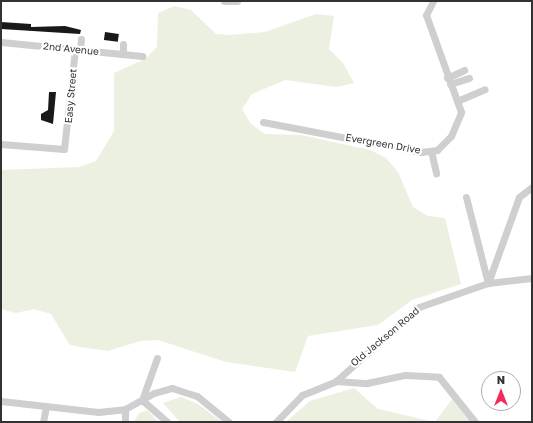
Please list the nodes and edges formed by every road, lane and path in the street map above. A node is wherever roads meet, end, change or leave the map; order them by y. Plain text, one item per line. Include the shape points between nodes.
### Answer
1 (224, 1) edge
2 (237, 1) edge
3 (433, 1) edge
4 (81, 39) dead end
5 (1, 42) edge
6 (123, 44) dead end
7 (77, 50) junction
8 (122, 54) junction
9 (142, 56) dead end
10 (464, 70) dead end
11 (469, 78) dead end
12 (448, 81) junction
13 (485, 89) dead end
14 (457, 101) junction
15 (263, 122) dead end
16 (1, 144) edge
17 (431, 151) junction
18 (436, 173) dead end
19 (532, 187) edge
20 (466, 197) dead end
21 (532, 278) edge
22 (488, 283) junction
23 (157, 358) dead end
24 (336, 380) junction
25 (142, 400) junction
26 (1, 401) edge
27 (46, 406) junction
28 (125, 409) junction
29 (43, 422) edge
30 (125, 422) edge
31 (167, 422) edge
32 (228, 422) edge
33 (276, 422) edge
34 (475, 422) edge

1 - 2 street
3 - 12 street, Evergreen Drive via 426,15
4 - 7 street, Easy Street
5 - 7 street, 2nd Avenue
6 - 8 street
7 - 8 street, 2nd Avenue
7 - 16 street, Easy Street via 64,149 57,151
8 - 9 street, 2nd Avenue
10 - 12 street
11 - 12 street
12 - 14 street, Evergreen Drive
13 - 14 street
14 - 17 street, Evergreen Drive via 461,112 451,136 437,150
15 - 17 street, Evergreen Drive via 422,152
17 - 18 street
19 - 22 street via 519,197
20 - 22 street
21 - 22 street, Old Jackson Road
22 - 24 street, Old Jackson Road via 419,307
23 - 25 street
24 - 33 street via 302,395
24 - 34 street via 367,383 405,375 439,378
25 - 28 street
25 - 31 street
25 - 32 street via 162,390 189,391
26 - 27 street
27 - 28 street via 98,412
27 - 29 street
28 - 30 street

